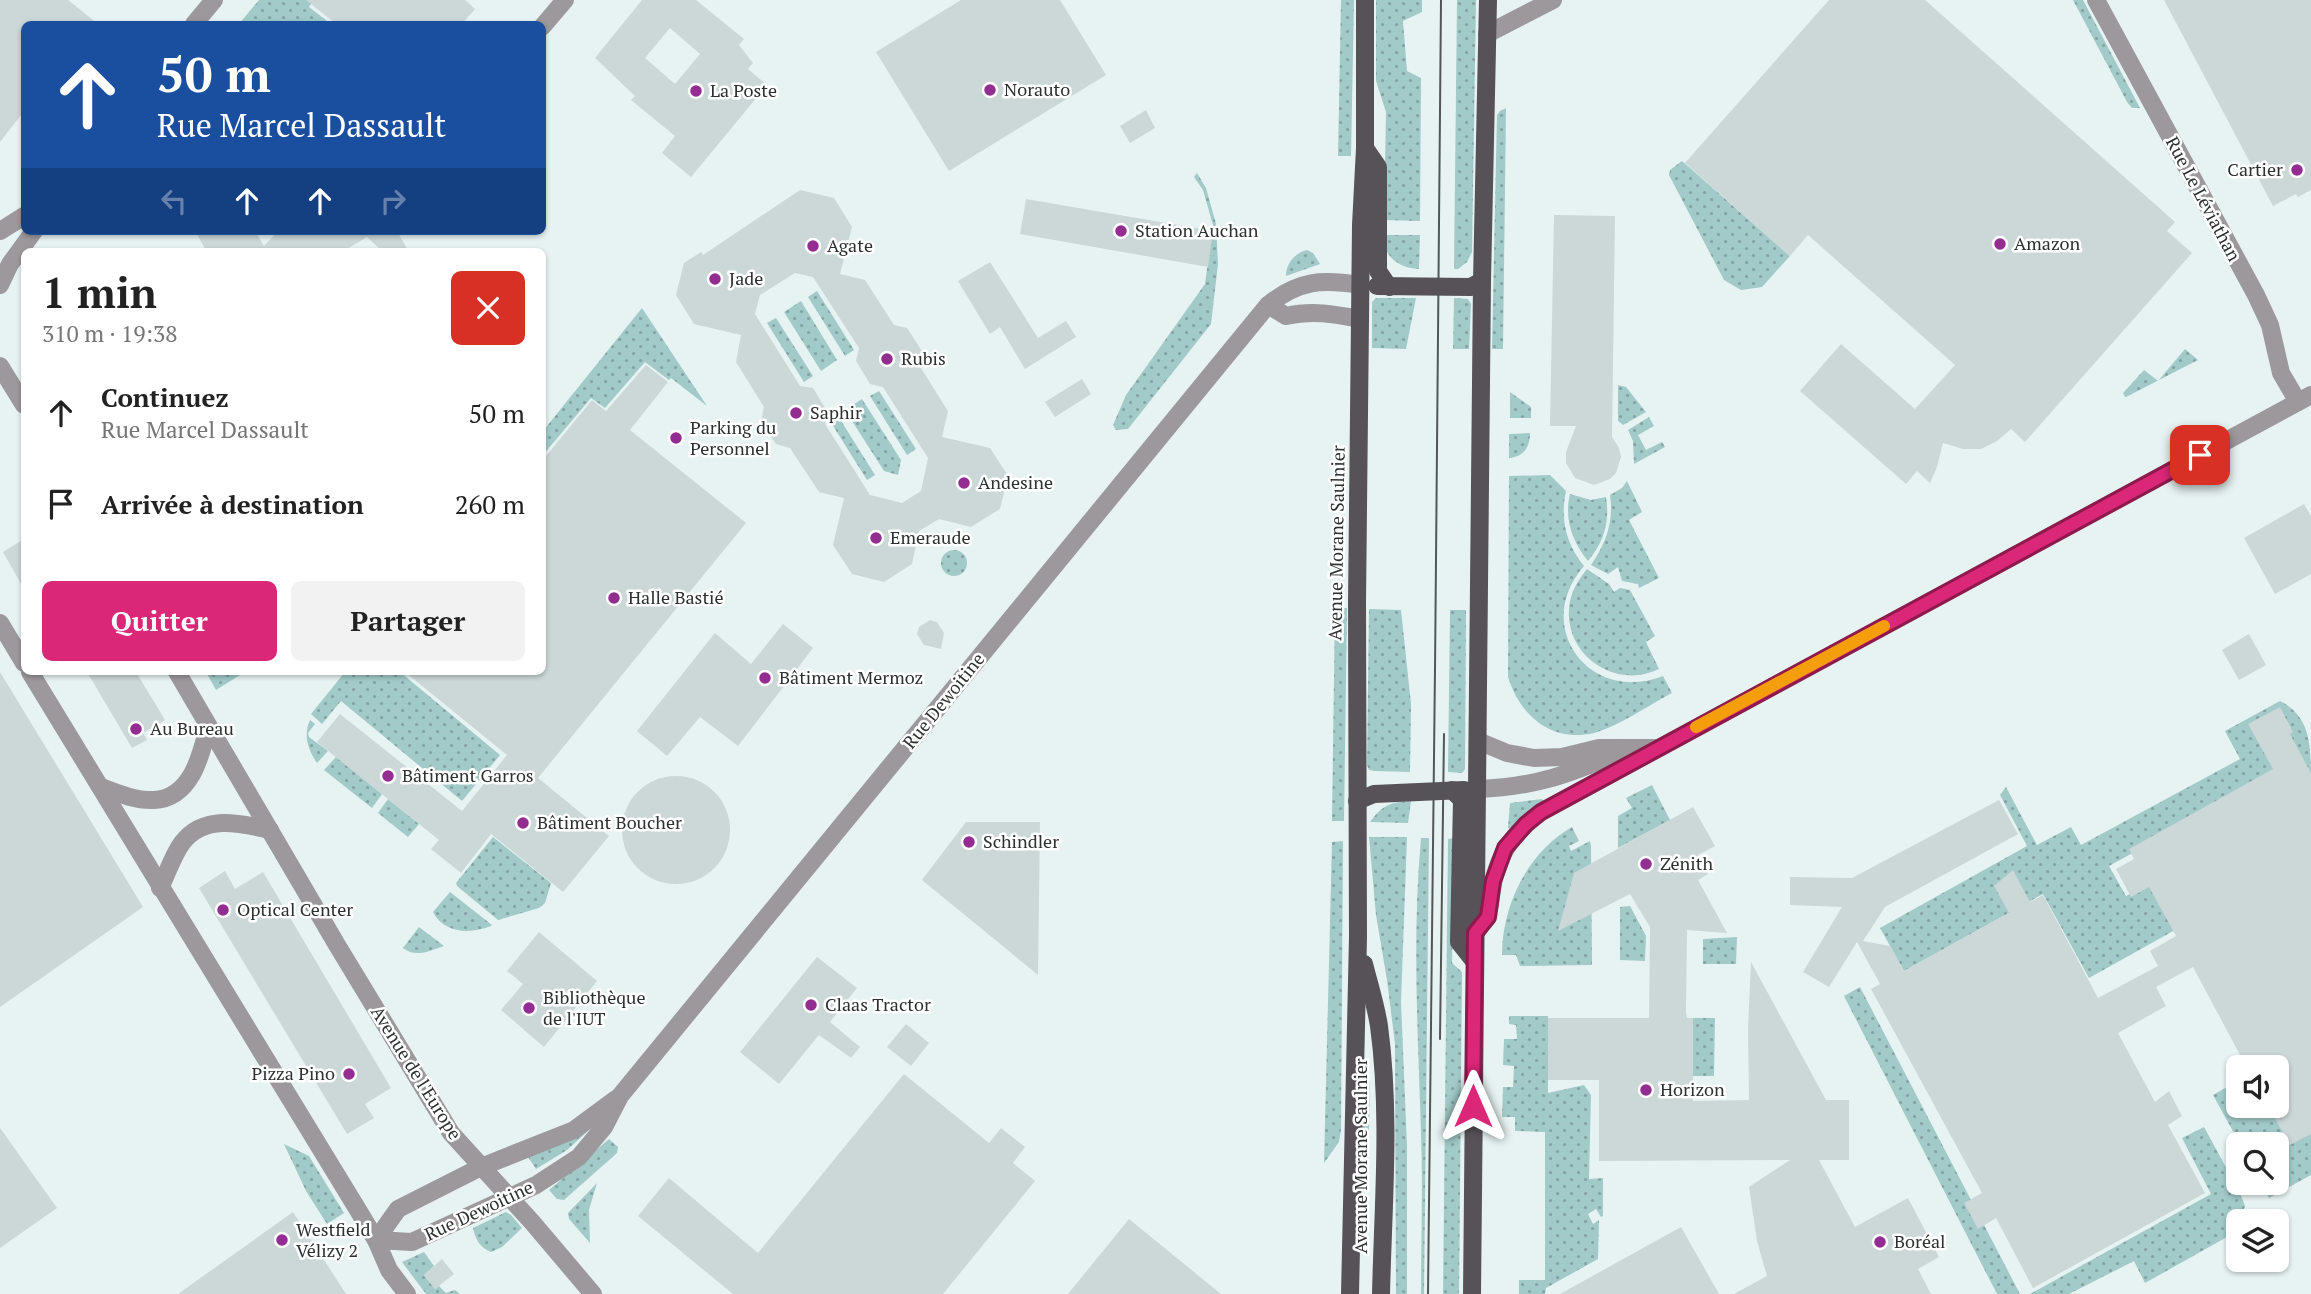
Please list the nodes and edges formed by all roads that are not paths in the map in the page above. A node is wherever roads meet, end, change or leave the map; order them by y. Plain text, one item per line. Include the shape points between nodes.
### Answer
1 (214, 0) edge
2 (565, 0) edge
3 (1365, 0) edge
4 (1488, 0) edge
5 (1553, 0) edge
6 (2096, 0) edge
7 (196, 21) edge
8 (546, 22) edge
9 (1487, 34) junction
10 (1365, 148) junction
11 (21, 218) edge
12 (0, 231) edge
13 (21, 249) edge
14 (1482, 281) junction
15 (0, 285) edge
16 (1360, 285) junction
17 (1389, 287) junction
18 (1268, 305) junction
19 (1360, 319) junction
20 (0, 366) edge
21 (2304, 398) edge
22 (21, 400) edge
23 (0, 623) edge
24 (21, 658) edge
25 (32, 675) edge
26 (179, 675) edge
27 (208, 727) junction
28 (1478, 741) junction
29 (1660, 748) junction
30 (1626, 750) junction
31 (101, 787) junction
32 (1478, 789) junction
33 (1452, 790) junction
34 (1357, 801) junction
35 (270, 830) junction
36 (160, 888) junction
37 (1475, 933) junction
38 (1358, 937) junction
39 (1474, 961) junction
40 (620, 1096) junction
41 (481, 1167) junction
42 (511, 1198) junction
43 (376, 1240) junction
44 (407, 1294) edge
45 (593, 1294) edge
46 (1350, 1294) edge
47 (1381, 1294) edge
48 (1472, 1294) edge

1 - 7 street
2 - 8 street
3 - 10 main road, Avenue Morane Saulnier
4 - 9 main road
5 - 9 street
6 - 21 street, Rue Le Léviathan via 2256,295 2270,325 2281,373
9 - 14 main road
10 - 16 main road, Avenue Morane Saulnier
10 - 17 main road, Avenue Morane Saulnier via 1378,167 1378,271
11 - 12 street
13 - 15 street
14 - 17 main road via 1471,287
14 - 28 main road
16 - 17 main road
16 - 18 street, Rue Dewoitine via 1328,280 1303,284
16 - 19 main road, Avenue Morane Saulnier
18 - 19 street via 1286,316 1327,313
18 - 40 street, Rue Dewoitine
19 - 34 main road, Avenue Morane Saulnier
20 - 22 street
21 - 29 street
23 - 24 street
25 - 31 street
26 - 27 street, Avenue de l'Europe
27 - 31 street via 191,779 176,792 155,800
27 - 35 street, Avenue de l'Europe
28 - 30 street via 1534,758 1599,748
28 - 32 main road
29 - 30 street
29 - 37 street via 1526,824 1505,848 1493,881 1488,917
30 - 32 street via 1540,783
31 - 36 street
32 - 33 main road
32 - 37 main road
33 - 34 main road via 1374,794
33 - 39 main road via 1462,800 1459,942
34 - 38 main road, Avenue Morane Saulnier
35 - 36 street via 222,821 200,828 182,843
35 - 41 street, Avenue de l'Europe via 451,1133
36 - 43 street
37 - 39 main road
38 - 46 main road, Avenue Morane Saulnier
38 - 47 main road, Avenue Morane Saulnier via 1378,1024 1384,1078
39 - 48 main road
40 - 41 street, Rue Dewoitine via 574,1130
40 - 42 street, Rue Dewoitine via 604,1127 579,1157
41 - 42 street, Avenue de l'Europe
41 - 43 street, Rue Dewoitine via 398,1209
42 - 43 street, Rue Dewoitine via 412,1242
42 - 45 street, Avenue de l'Europe
43 - 44 street via 389,1270

